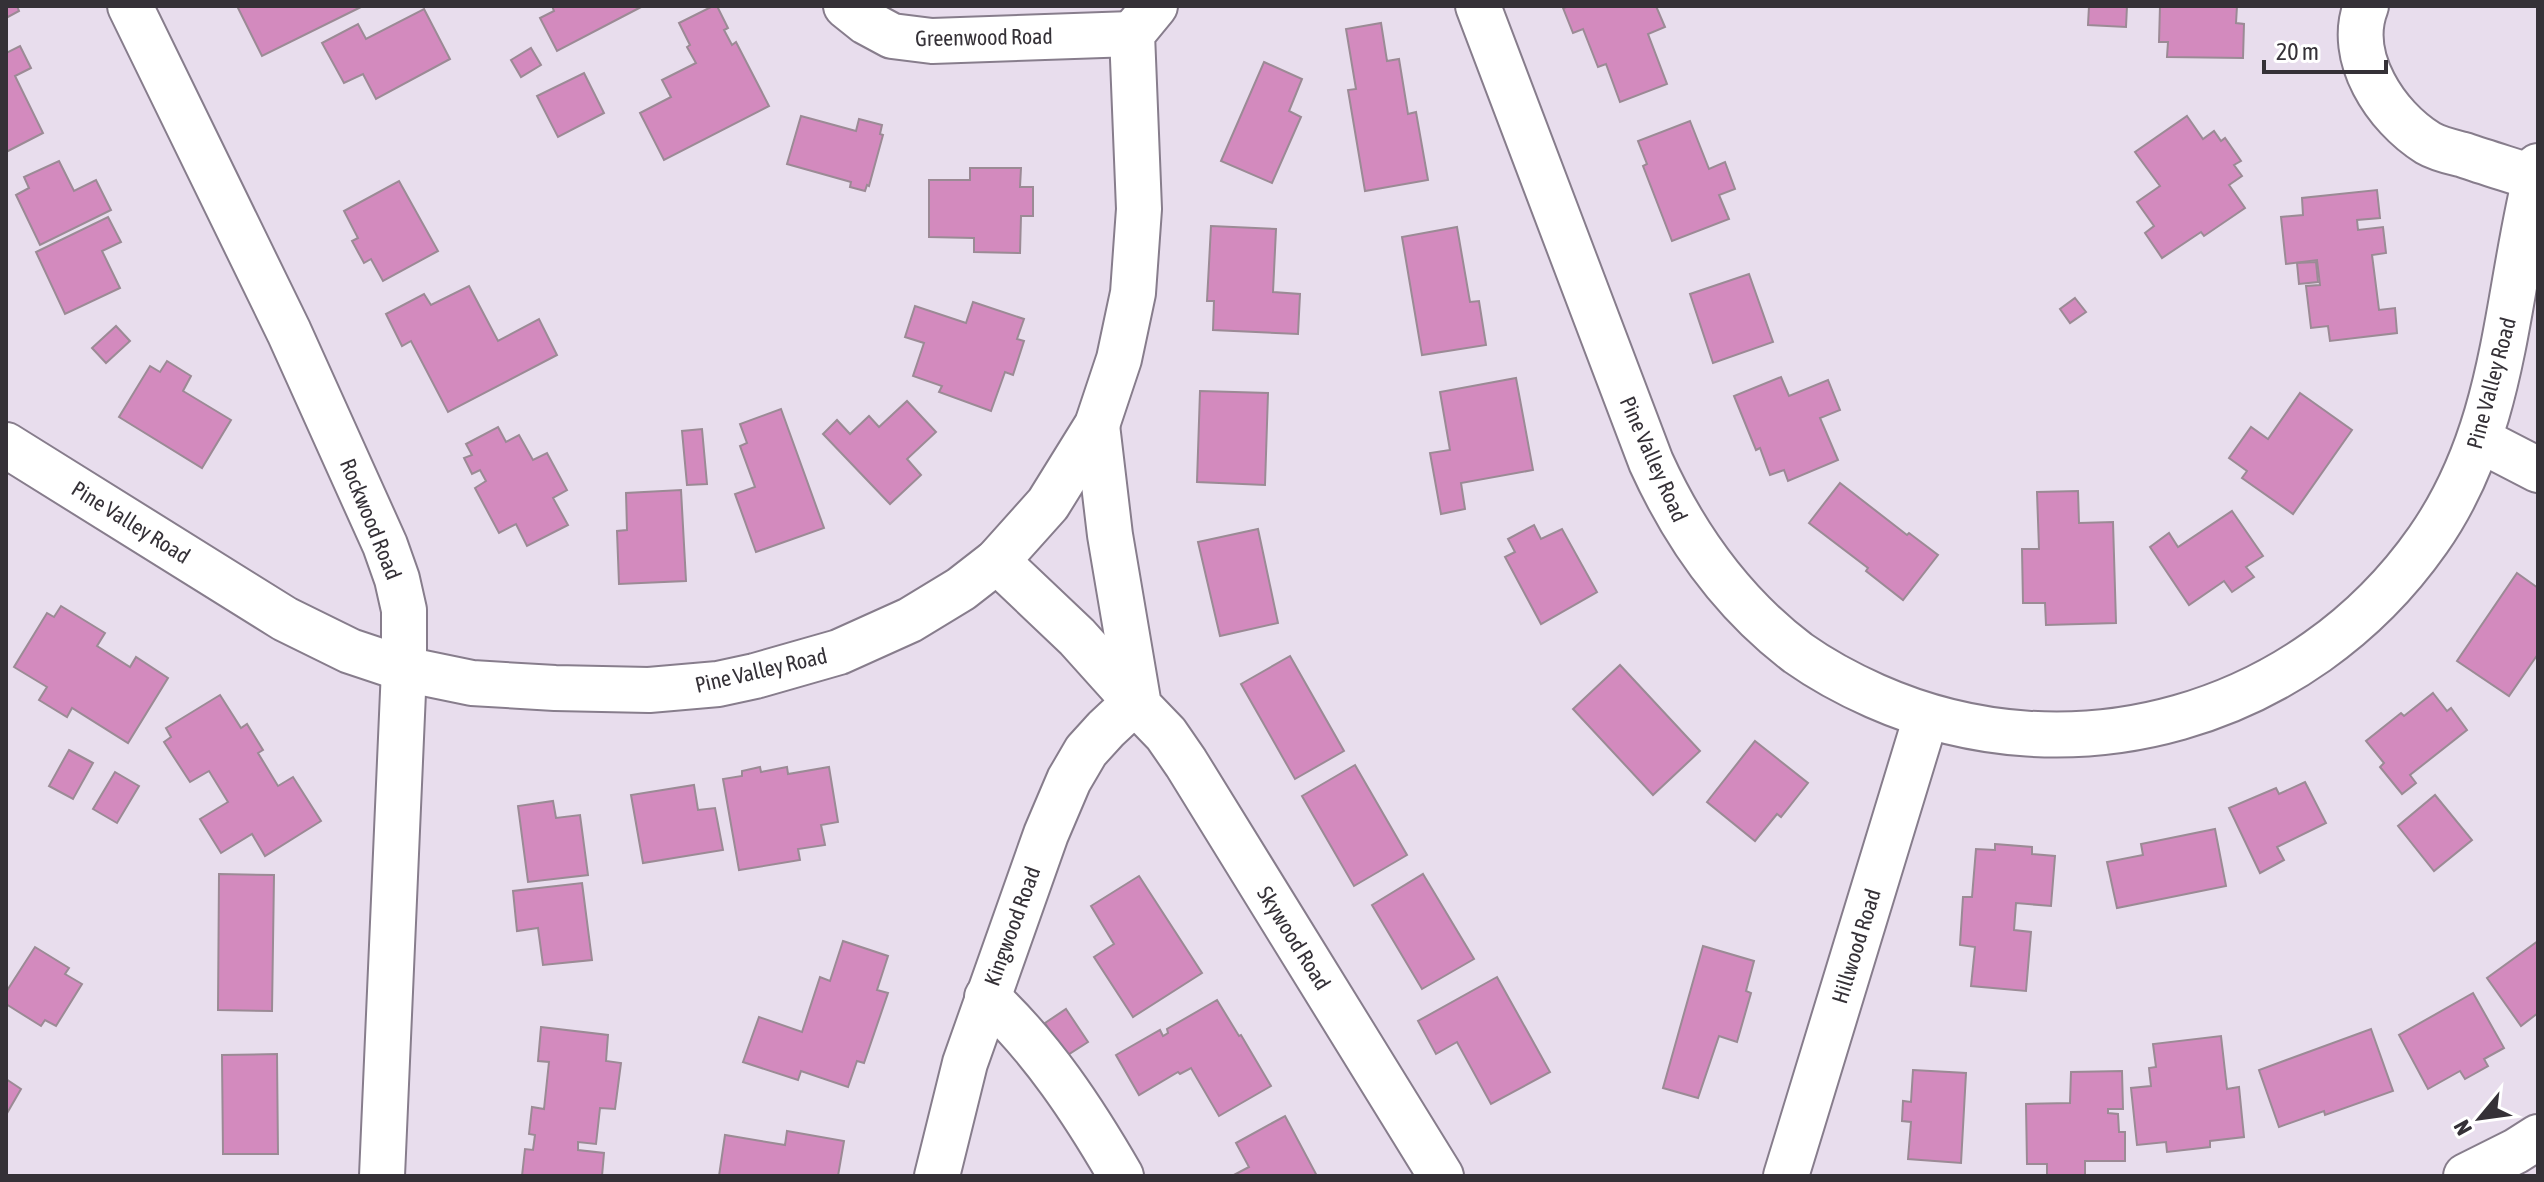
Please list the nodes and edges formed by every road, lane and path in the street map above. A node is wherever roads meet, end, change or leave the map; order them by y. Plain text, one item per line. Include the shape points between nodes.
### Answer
1 (130, 6) edge
2 (846, 6) edge
3 (1478, 6) edge
4 (2366, 6) edge
5 (1143, 20) edge
6 (2536, 172) edge
7 (1097, 425) junction
8 (2480, 440) junction
9 (6, 445) edge
10 (2538, 470) edge
11 (997, 561) junction
12 (404, 669) junction
13 (1139, 706) junction
14 (1926, 717) junction
15 (987, 997) junction
16 (2538, 1137) edge
17 (382, 1176) edge
18 (937, 1176) edge
19 (1121, 1176) edge
20 (1441, 1176) edge
21 (1786, 1176) edge
22 (2466, 1176) edge

1 - 12 street, Rockwood Road via 289,332 385,545 404,610
2 - 5 street, Greenwood Road via 892,36 932,41
3 - 14 street, Pine Valley Road via 1651,462 1688,534 1719,578 1798,653 1845,682
4 - 6 street via 2361,44 2369,73 2402,123 2430,145
5 - 7 street, Pine Valley Road via 1133,293
6 - 8 street, Pine Valley Road via 2507,336
7 - 11 street, Pine Valley Road via 1048,504
7 - 13 street
8 - 10 street
8 - 14 street, Pine Valley Road via 2430,537 2388,590 2316,654 2273,680 2181,717 2099,732 2024,735
9 - 12 street, Pine Valley Road via 307,631
11 - 12 street, Pine Valley Road via 910,620 839,652 718,684 649,690 555,688 472,683
11 - 13 street, Skywood Road
12 - 17 street, Rockwood Road
13 - 15 street, Kingwood Road via 1106,729 1069,780
13 - 20 street, Skywood Road via 1186,763
14 - 21 street, Hillwood Road
15 - 18 street, Kingwood Road
15 - 19 street via 1061,1082
16 - 22 street

